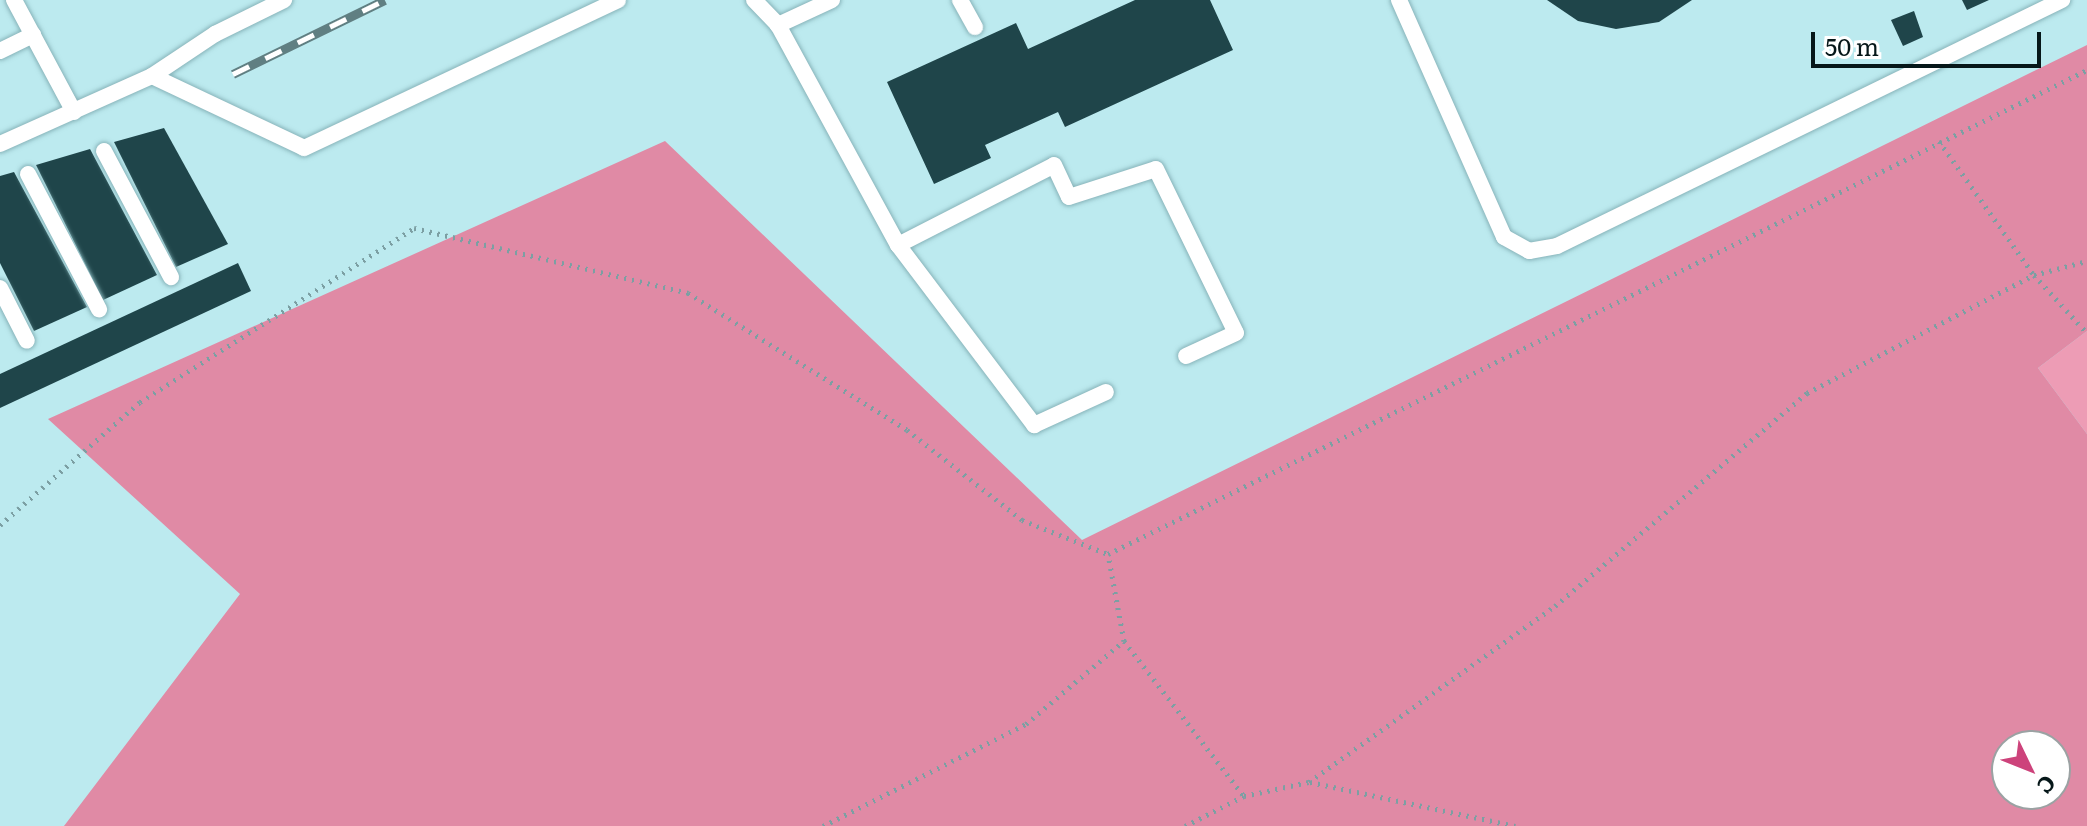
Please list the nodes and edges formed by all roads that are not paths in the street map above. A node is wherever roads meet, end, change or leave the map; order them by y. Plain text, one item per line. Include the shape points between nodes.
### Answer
1 (14, 0) edge
2 (284, 0) edge
3 (618, 0) edge
4 (754, 0) edge
5 (832, 0) edge
6 (960, 0) edge
7 (1399, 0) edge
8 (2062, 0) edge
9 (778, 25) junction
10 (975, 27) dead end
11 (33, 35) junction
12 (0, 51) edge
13 (152, 76) junction
14 (74, 112) junction
15 (0, 144) edge
16 (104, 151) dead end
17 (28, 174) dead end
18 (898, 245) junction
19 (171, 277) dead end
20 (0, 288) edge
21 (99, 309) dead end
22 (27, 341) dead end
23 (1186, 356) dead end
24 (1106, 392) dead end

1 - 11 lane
2 - 13 lane via 215,34
3 - 13 lane via 304,148
4 - 9 lane
5 - 9 lane
6 - 10 lane
7 - 8 lane via 1504,237 1529,251 1557,246
9 - 18 lane
11 - 12 lane
11 - 14 lane
13 - 14 lane
14 - 15 lane
16 - 19 lane
17 - 21 lane
18 - 23 lane via 1054,165 1069,197 1156,169 1236,333
18 - 24 lane via 1034,425
20 - 22 lane

